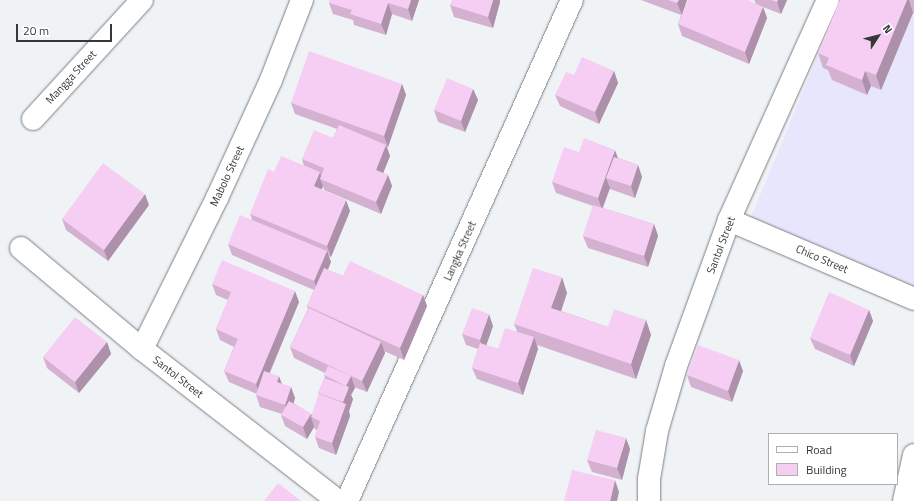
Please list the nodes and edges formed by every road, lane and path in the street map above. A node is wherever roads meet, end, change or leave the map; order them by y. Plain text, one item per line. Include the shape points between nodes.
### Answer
1 (142, 0) edge
2 (302, 0) edge
3 (572, 0) edge
4 (828, 0) edge
5 (33, 119) dead end
6 (729, 220) junction
7 (21, 248) dead end
8 (914, 299) edge
9 (142, 349) junction
10 (914, 456) edge
11 (338, 501) edge
12 (347, 501) edge
13 (649, 501) edge
14 (904, 501) edge

1 - 5 street, Mangga Street
2 - 9 street, Mabolo Street via 271,80 217,198
3 - 12 street, Langka Street
4 - 6 street, Santol Street
6 - 8 street, Chico Street
6 - 13 street, Santol Street via 676,366 657,431 649,479
7 - 9 street, Santol Street
9 - 11 street, Santol Street
10 - 14 street

